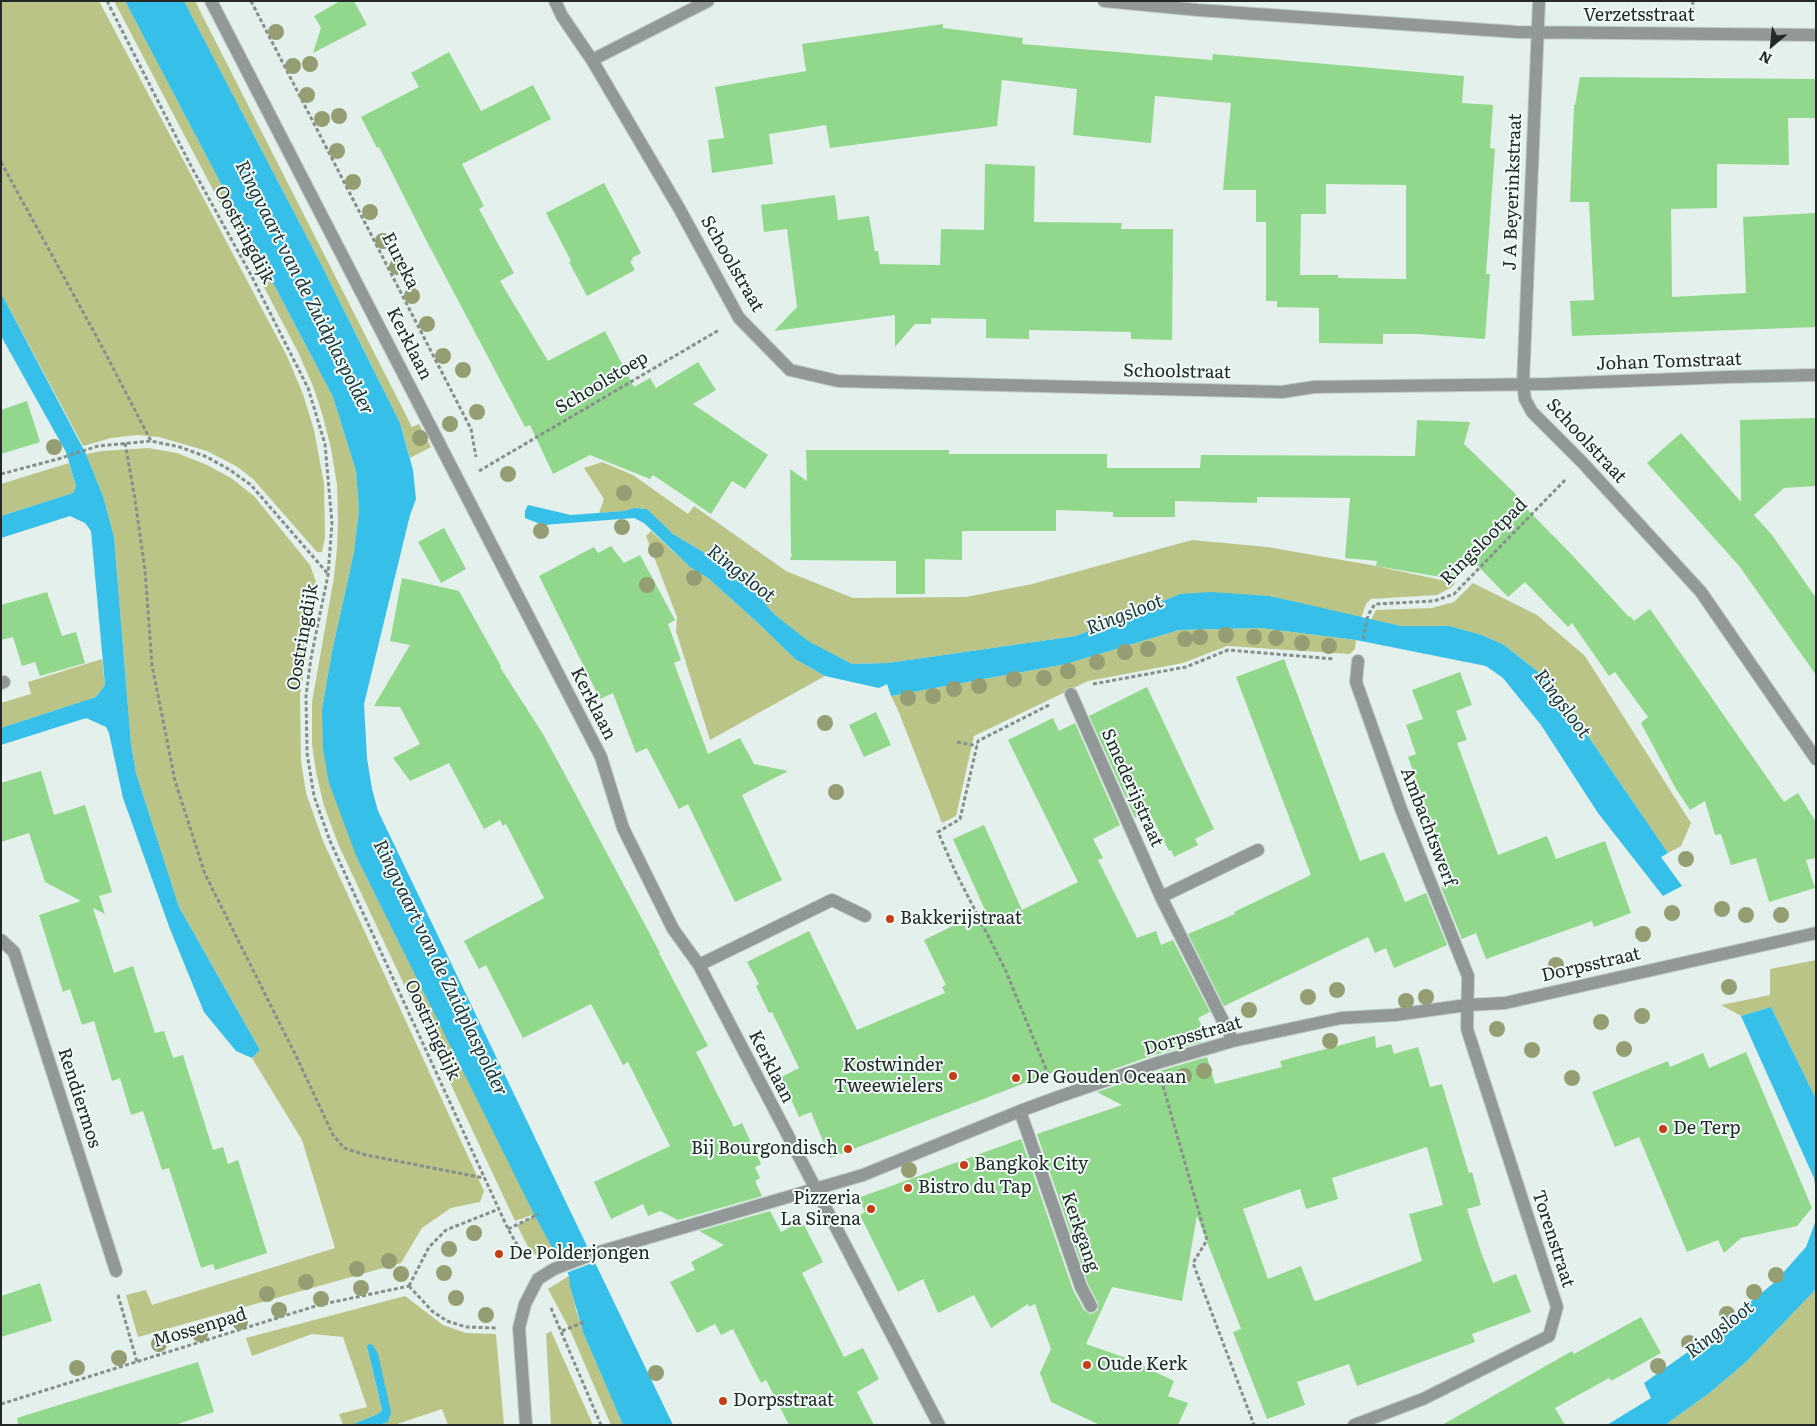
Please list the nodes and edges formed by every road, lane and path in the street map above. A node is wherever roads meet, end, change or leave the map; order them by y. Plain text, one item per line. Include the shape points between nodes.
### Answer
1 (107, 1) edge
2 (211, 1) edge
3 (251, 1) edge
4 (555, 1) edge
5 (708, 1) edge
6 (1104, 1) edge
7 (1539, 1) edge
8 (1537, 33) junction
9 (1816, 35) edge
10 (592, 60) junction
11 (1, 162) edge
12 (739, 318) junction
13 (1816, 375) edge
14 (1523, 384) junction
15 (151, 441) junction
16 (125, 443) junction
17 (1582, 462) junction
18 (478, 472) joint
19 (1, 474) edge
20 (328, 575) junction
21 (1361, 648) dead end
22 (1358, 661) dead end
23 (1071, 694) dead end
24 (957, 742) dead end
25 (976, 746) dead end
26 (1816, 759) edge
27 (1258, 850) dead end
28 (955, 871) dead end
29 (1161, 897) junction
30 (865, 916) dead end
31 (1816, 933) edge
32 (1, 940) edge
33 (699, 965) junction
34 (1466, 1005) junction
35 (1233, 1041) junction
36 (1156, 1063) junction
37 (1058, 1097) junction
38 (1020, 1111) junction
39 (485, 1178) junction
40 (814, 1188) junction
41 (499, 1209) junction
42 (539, 1214) dead end
43 (508, 1228) junction
44 (116, 1271) joint
45 (538, 1280) junction
46 (409, 1286) junction
47 (1091, 1306) dead end
48 (584, 1322) dead end
49 (519, 1328) junction
50 (137, 1362) junction
51 (1, 1404) edge
52 (526, 1425) edge
53 (601, 1425) edge
54 (939, 1425) edge
55 (1254, 1425) edge
56 (1354, 1425) edge

1 - 20 path, Oostringdijk via 308,388 325,444 332,523
2 - 33 street, Kerklaan via 601,758 623,828 673,929
3 - 18 path, Eureka via 471,429
4 - 10 street, Schoolstraat
5 - 10 street
6 - 8 street, Verzetsstraat
7 - 8 street, J A Beyerinkstraat
8 - 9 street, Verzetsstraat
8 - 14 street, J A Beyerinkstraat
10 - 12 street, Schoolstraat
11 - 15 path
12 - 14 street, Schoolstraat via 790,370 838,381 1282,392 1314,387
12 - 18 path, Schoolstoep
13 - 14 street, Johan Tomstraat
14 - 17 street, Schoolstraat via 1525,399 1532,412
15 - 16 path
15 - 20 path via 207,457 250,484
16 - 19 path via 98,446
16 - 39 path via 144,570 152,666 175,781 205,874 333,1135 344,1148
17 - 21 path, Ringslootpad via 1454,594 1434,602 1375,604 1368,615
17 - 26 street, Schoolstraat via 1700,592
20 - 39 path, Oostringdijk via 306,696 307,752 314,796 330,841
22 - 34 street, Ambachtswerf via 1356,682 1401,809 1468,976
23 - 29 street, Smederijstraat
24 - 25 path
27 - 29 street
28 - 37 path via 1006,969
29 - 35 street, Smederijstraat
30 - 33 street via 832,900
31 - 34 street, Dorpsstraat via 1504,1003
32 - 44 street, Rendiermos via 14,952
33 - 40 street, Kerklaan
34 - 35 street, Dorpsstraat via 1395,1015 1341,1018
34 - 56 street, Torenstraat via 1466,1029 1557,1307 1549,1336 1423,1399
35 - 36 street, Dorpsstraat
36 - 37 street, Dorpsstraat
36 - 55 path via 1207,1240 1193,1263
37 - 38 street, Dorpsstraat
38 - 40 street, Dorpsstraat via 863,1176
38 - 47 street, Kerkgang via 1081,1287
39 - 41 path, Oostringdijk
40 - 45 street, Dorpsstraat via 599,1252 554,1269
40 - 54 street, Kerklaan
41 - 43 path, Oostringdijk
41 - 46 path via 446,1230 429,1246
42 - 43 path
43 - 45 path, Oostringdijk
44 - 50 path via 118,1299
45 - 49 street
46 - 49 path via 432,1311 447,1321 466,1327
46 - 50 path, Mossenpad via 319,1305
48 - 53 path via 562,1331
49 - 52 street
50 - 51 path, Mossenpad

